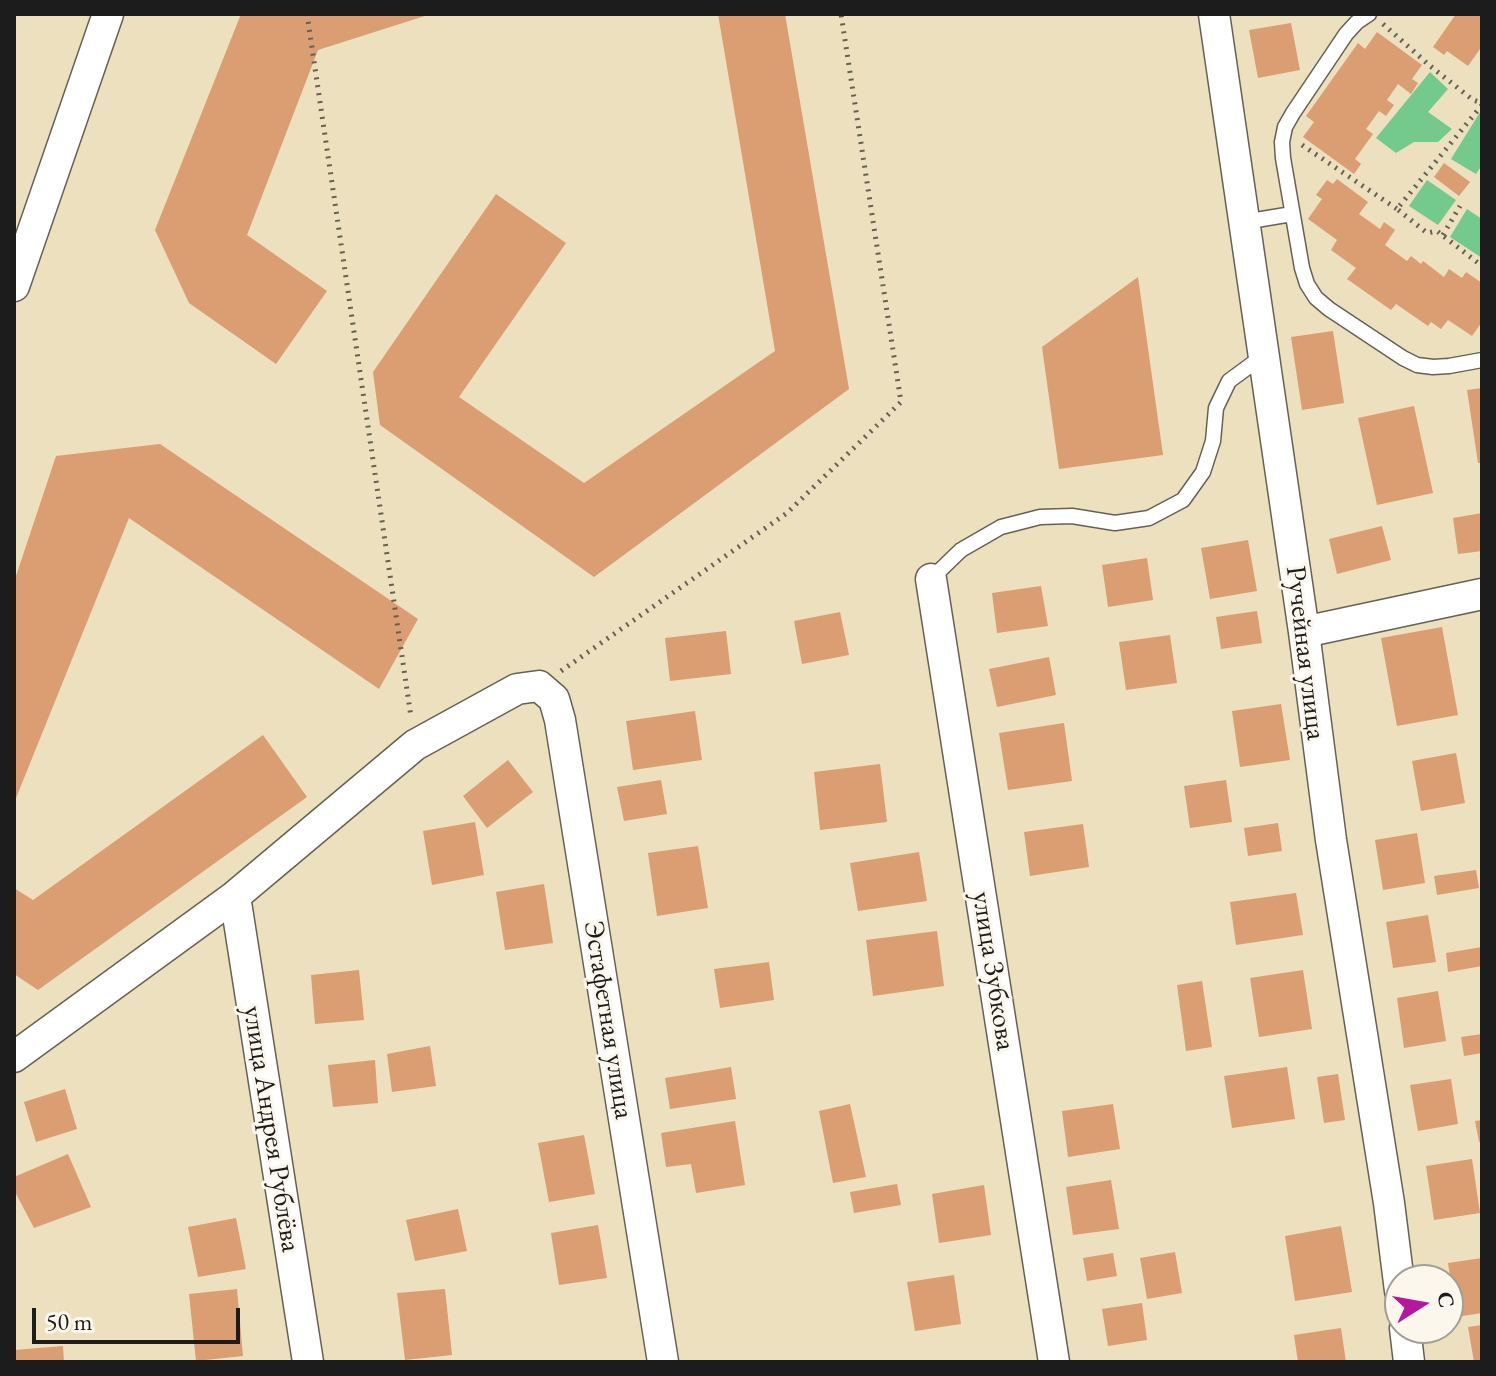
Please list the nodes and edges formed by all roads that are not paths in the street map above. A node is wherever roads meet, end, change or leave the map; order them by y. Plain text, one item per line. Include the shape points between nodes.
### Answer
1 (108, 14) edge
2 (1214, 14) edge
3 (1371, 14) edge
4 (1292, 214) junction
5 (1244, 222) junction
6 (14, 286) edge
7 (1263, 356) junction
8 (1482, 360) edge
9 (931, 579) joint
10 (1482, 594) edge
11 (1304, 632) junction
12 (235, 896) junction
13 (14, 1057) edge
14 (1397, 1264) edge
15 (308, 1362) edge
16 (663, 1362) edge
17 (1054, 1362) edge

1 - 6 street
2 - 5 street, Ручейная улица
3 - 4 lane via 1346,34 1285,127 1283,158
4 - 5 lane
4 - 8 lane via 1307,284 1329,309 1417,365
5 - 7 street, Ручейная улица
7 - 9 lane via 1229,381 1216,408 1203,472 1183,500 1149,518 1115,523 1040,517 1001,527 961,550
7 - 11 street, Ручейная улица
9 - 17 street, улица Зубкова
10 - 11 street
11 - 14 street, Ручейная улица
12 - 13 street
12 - 15 street, улица Андрея Рублёва
12 - 16 street, Эстафетная улица via 415,745 517,689 539,686 554,699

